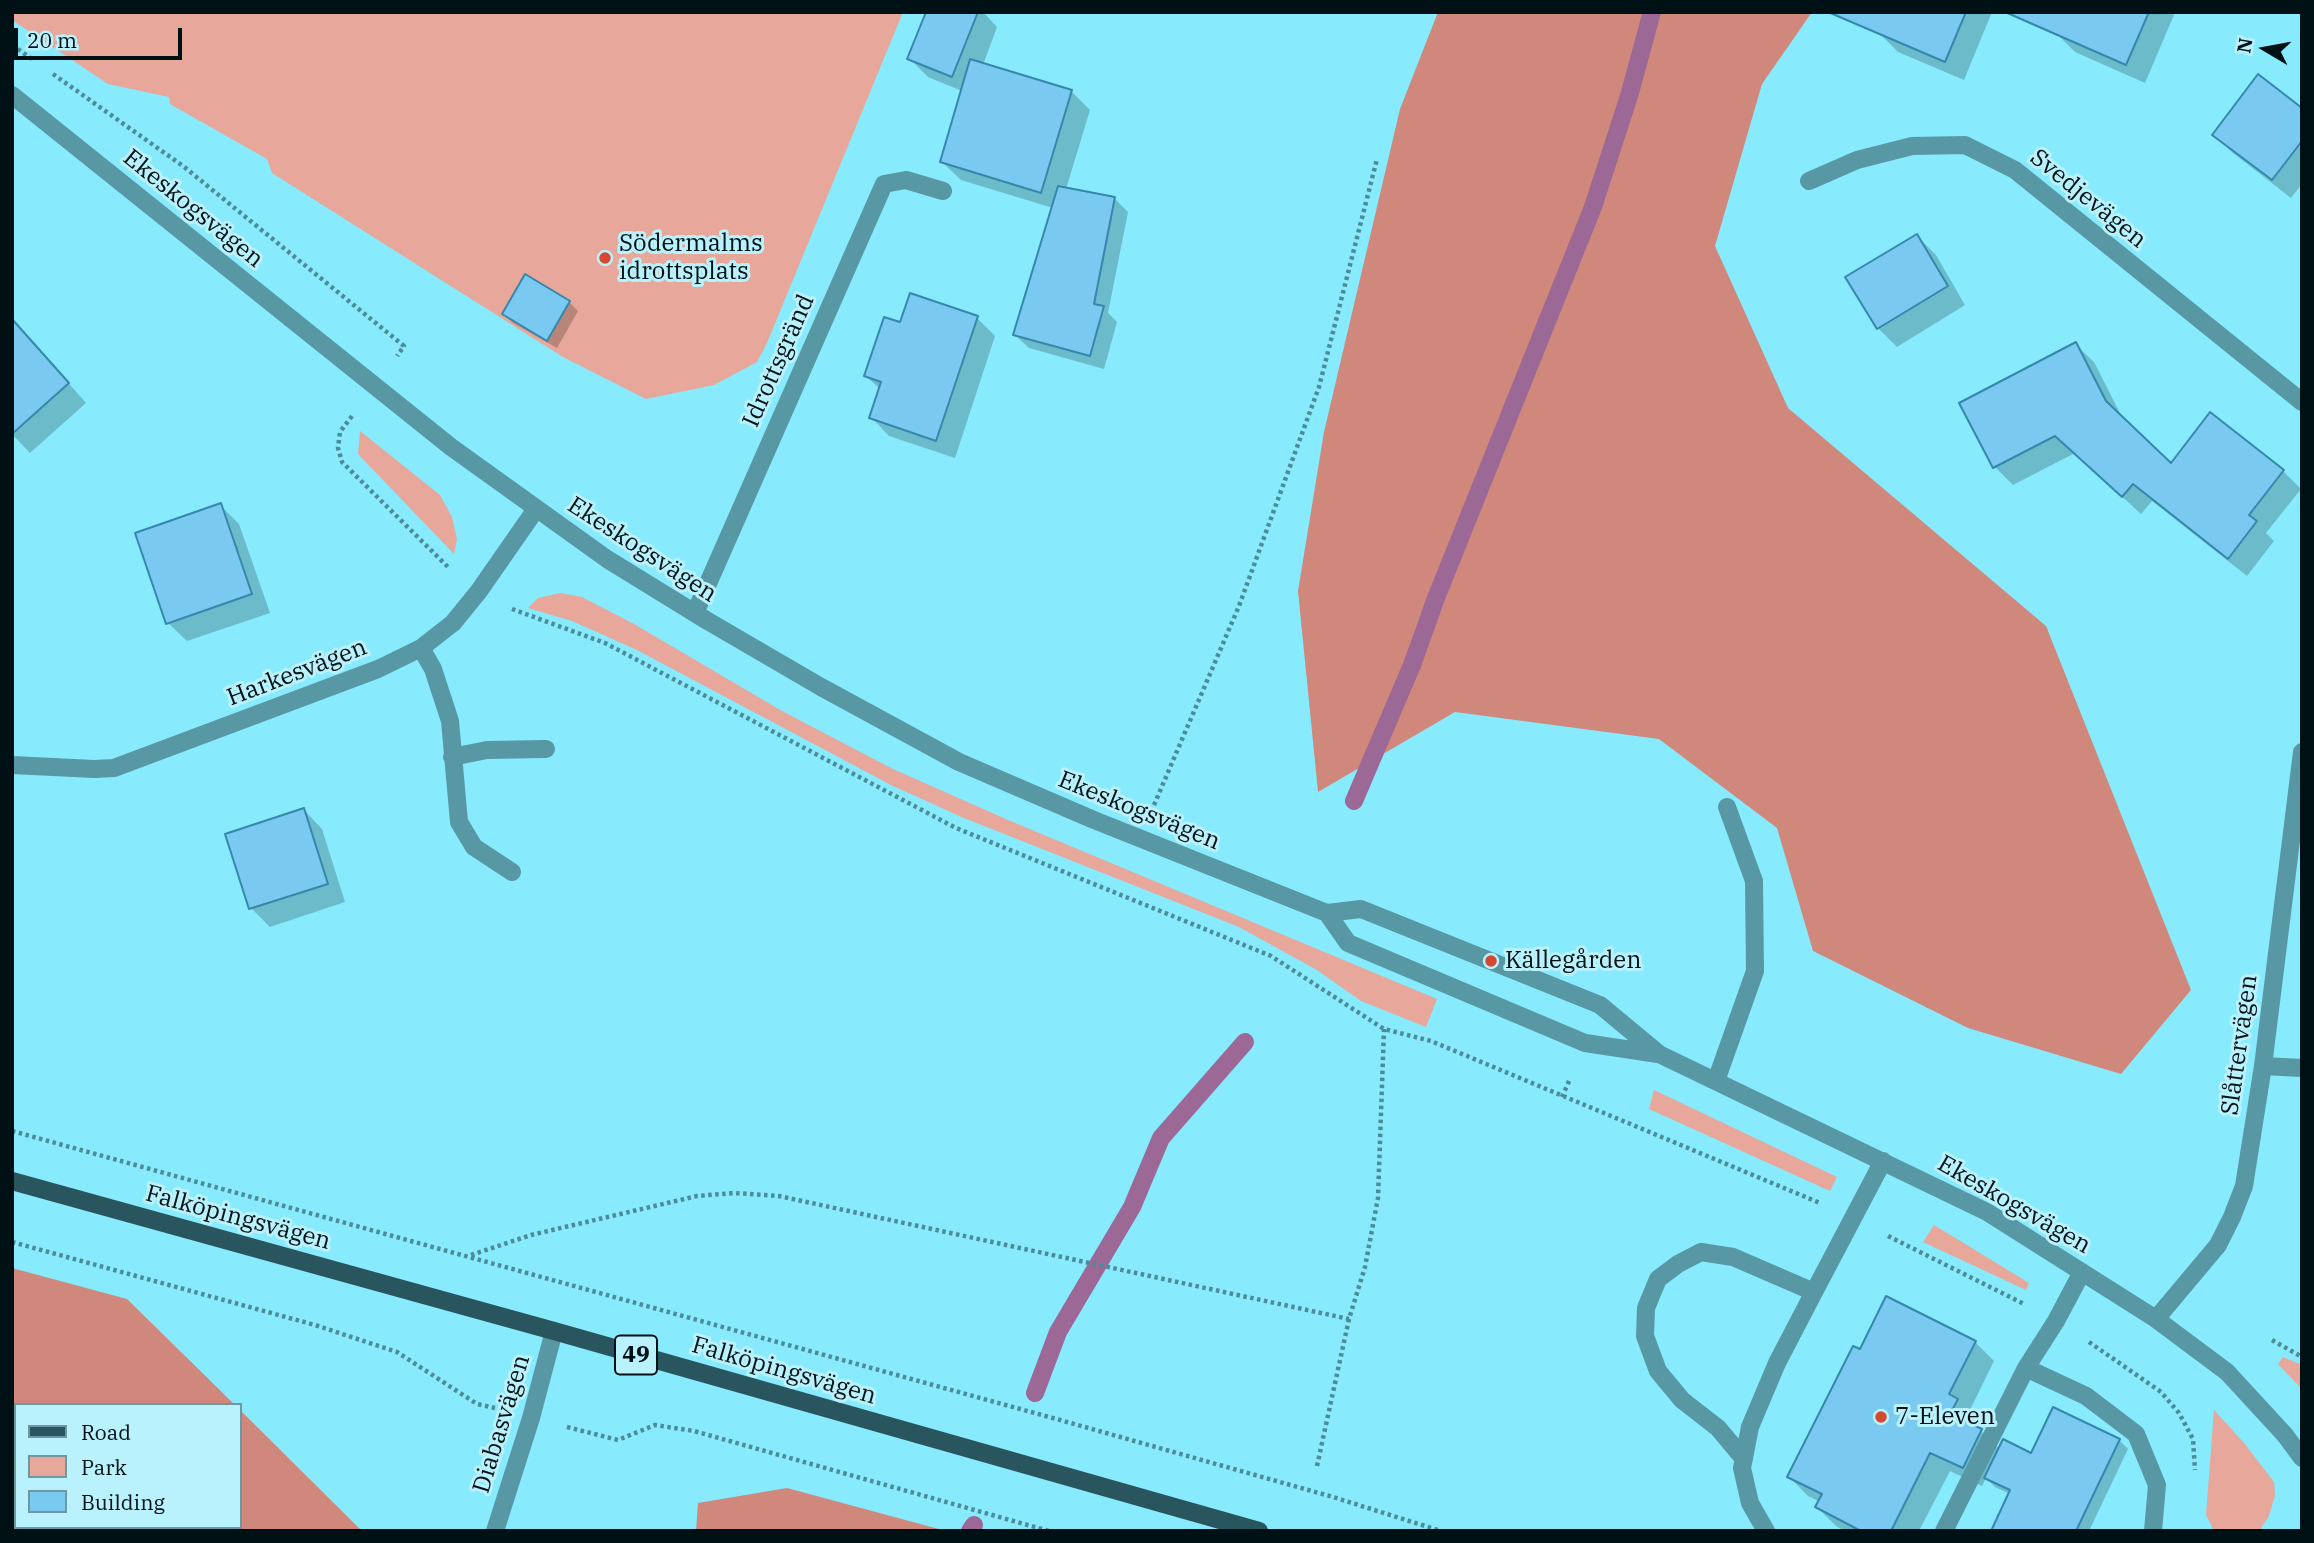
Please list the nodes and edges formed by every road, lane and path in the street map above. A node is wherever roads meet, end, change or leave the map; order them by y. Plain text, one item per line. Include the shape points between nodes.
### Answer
1 (12, 46) edge
2 (41, 66) dead end
3 (52, 74) dead end
4 (12, 95) edge
5 (1377, 159) dead end
6 (1809, 181) dead end
7 (943, 191) dead end
8 (397, 356) dead end
9 (2302, 402) edge
10 (348, 422) dead end
11 (536, 509) junction
12 (455, 572) dead end
13 (513, 610) dead end
14 (695, 613) junction
15 (421, 648) junction
16 (546, 749) dead end
17 (2302, 752) edge
18 (452, 757) junction
19 (12, 765) edge
20 (1727, 807) dead end
21 (1140, 838) junction
22 (512, 872) dead end
23 (1327, 913) junction
24 (1384, 1029) junction
25 (1659, 1054) junction
26 (2263, 1066) junction
27 (2302, 1069) edge
28 (1716, 1081) junction
29 (12, 1131) edge
30 (1884, 1161) junction
31 (12, 1181) edge
32 (1824, 1205) dead end
33 (1894, 1239) dead end
34 (12, 1242) edge
35 (469, 1256) junction
36 (2082, 1272) junction
37 (1814, 1292) junction
38 (2025, 1305) dead end
39 (2157, 1319) junction
40 (1349, 1320) junction
41 (554, 1331) junction
42 (2272, 1340) dead end
43 (2302, 1357) edge
44 (2026, 1368) junction
45 (477, 1404) dead end
46 (602, 1436) dead end
47 (2302, 1458) edge
48 (1744, 1459) junction
49 (1317, 1466) dead end
50 (495, 1531) edge
51 (1049, 1531) edge
52 (1259, 1531) edge
53 (1441, 1531) edge
54 (1766, 1531) edge
55 (1944, 1531) edge
56 (2153, 1531) edge

1 - 2 path
3 - 8 path via 183,166 404,346
4 - 11 street, Ekeskogsvägen via 374,387
5 - 21 path via 1319,387 1239,606
6 - 9 street, Svedjevägen via 1857,160 1912,146 1965,145 2015,170
7 - 14 street, Idrottsgränd via 906,180 884,184
10 - 12 path via 340,432 342,462
11 - 14 street, Ekeskogsvägen
11 - 15 street, Harkesvägen via 453,623
13 - 24 path via 605,643 956,828 1271,956
14 - 21 street, Ekeskogsvägen via 959,761
15 - 18 street via 450,721
15 - 19 street, Harkesvägen via 378,669 114,768
16 - 18 street via 487,750
17 - 26 street, Slåttervägen
18 - 22 street via 459,822 474,847
20 - 28 street via 1754,881 1755,971
21 - 23 street, Ekeskogsvägen
23 - 25 street, Ekeskogsvägen via 1361,909 1600,1005
23 - 25 street, Ekeskogsvägen via 1348,943 1472,996 1585,1043
24 - 32 path via 1431,1041
24 - 40 path via 1378,1198
25 - 28 street, Ekeskogsvägen
26 - 27 street
26 - 39 street, Slåttervägen via 2244,1186 2232,1217 2218,1245
28 - 30 street, Ekeskogsvägen
29 - 35 path
30 - 36 street, Ekeskogsvägen via 1987,1212
30 - 37 street
31 - 41 main road, Falköpingsvägen / 49
33 - 38 path
34 - 45 path via 397,1352
35 - 40 path via 531,1235 697,1196 779,1196
35 - 53 path
36 - 39 street, Ekeskogsvägen
36 - 44 street
37 - 48 street via 1763,1395
37 - 48 street via 1733,1257 1701,1252 1658,1279 1646,1308 1645,1336 1658,1371
39 - 47 street, Ekeskogsvägen via 2227,1372
40 - 49 path
41 - 50 street, Diabasvägen
41 - 52 main road, Falköpingsvägen / 49
42 - 43 path
44 - 55 street
44 - 56 street via 2086,1396 2136,1434 2157,1485
46 - 51 path via 618,1440 655,1425 694,1431
48 - 54 street via 1749,1503

